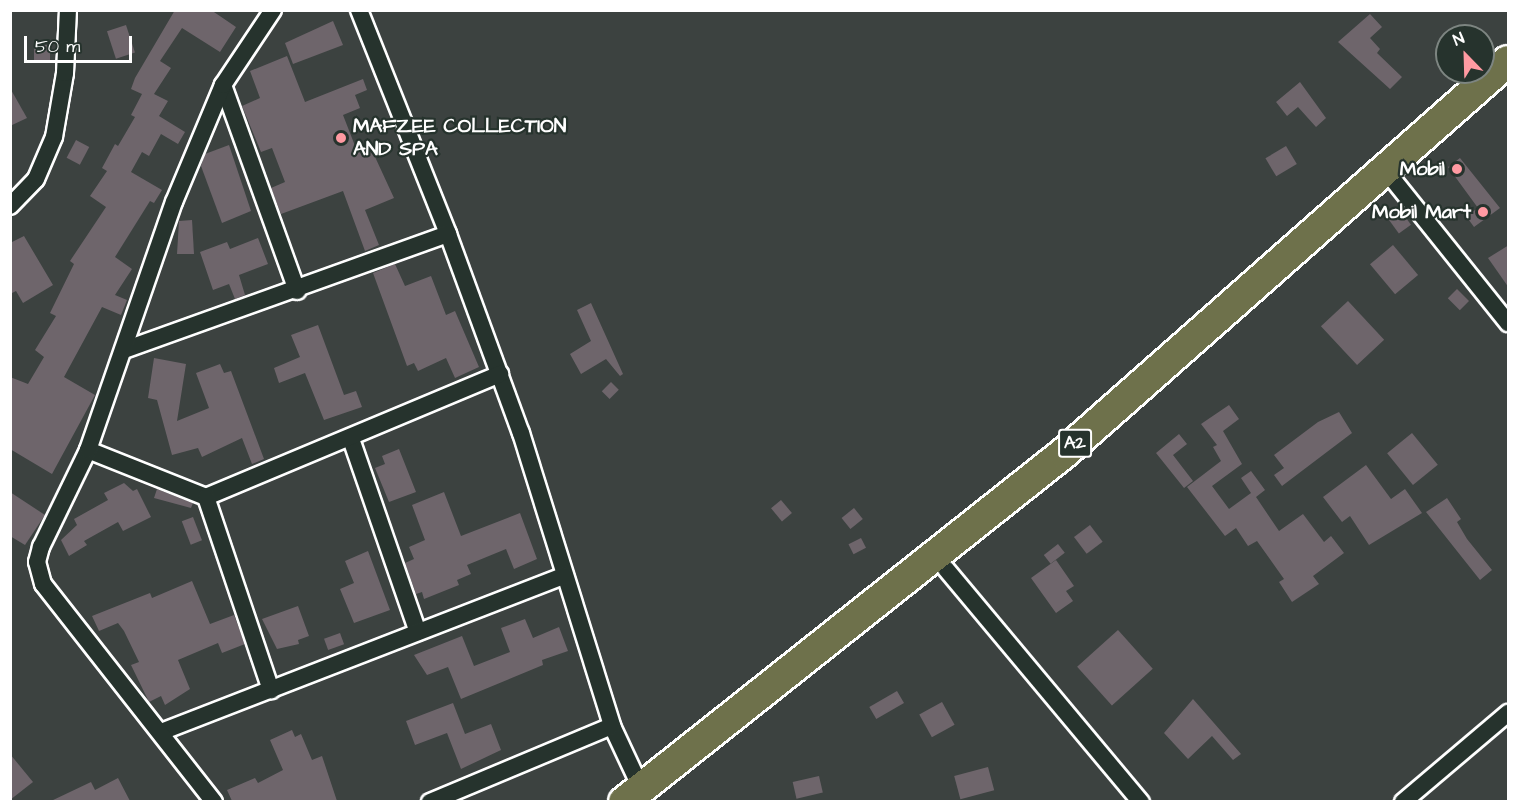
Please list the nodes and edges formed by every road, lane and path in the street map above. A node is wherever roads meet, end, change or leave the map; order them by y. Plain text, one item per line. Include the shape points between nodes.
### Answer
1 (68, 10) edge
2 (273, 10) edge
3 (359, 10) edge
4 (1509, 62) edge
5 (1509, 79) edge
6 (223, 85) junction
7 (1395, 182) junction
8 (10, 206) edge
9 (448, 234) junction
10 (297, 291) junction
11 (1509, 323) edge
12 (124, 350) junction
13 (500, 374) junction
14 (351, 439) junction
15 (88, 450) junction
16 (206, 497) junction
17 (946, 569) junction
18 (565, 575) junction
19 (418, 632) junction
20 (271, 690) junction
21 (1509, 713) edge
22 (612, 726) junction
23 (161, 732) junction
24 (638, 797) edge
25 (214, 801) edge
26 (430, 801) edge
27 (1141, 801) edge
28 (1403, 801) edge

1 - 8 street via 65,73 54,137 36,178
2 - 6 street
3 - 9 street
4 - 24 highway, A2 via 1073,445
5 - 7 highway, A2
6 - 10 street
6 - 12 street via 174,202
7 - 11 street
7 - 17 highway, A2 via 1234,327
9 - 10 street
9 - 13 street
10 - 12 street
12 - 15 street
13 - 14 street
13 - 18 street
14 - 16 street
14 - 19 street
15 - 16 street
15 - 23 street via 41,547 38,574
16 - 20 street
17 - 24 highway, A2
17 - 27 street
18 - 19 street
18 - 22 street
19 - 20 street
20 - 23 street
21 - 28 street
22 - 24 street
22 - 26 street
23 - 25 street

